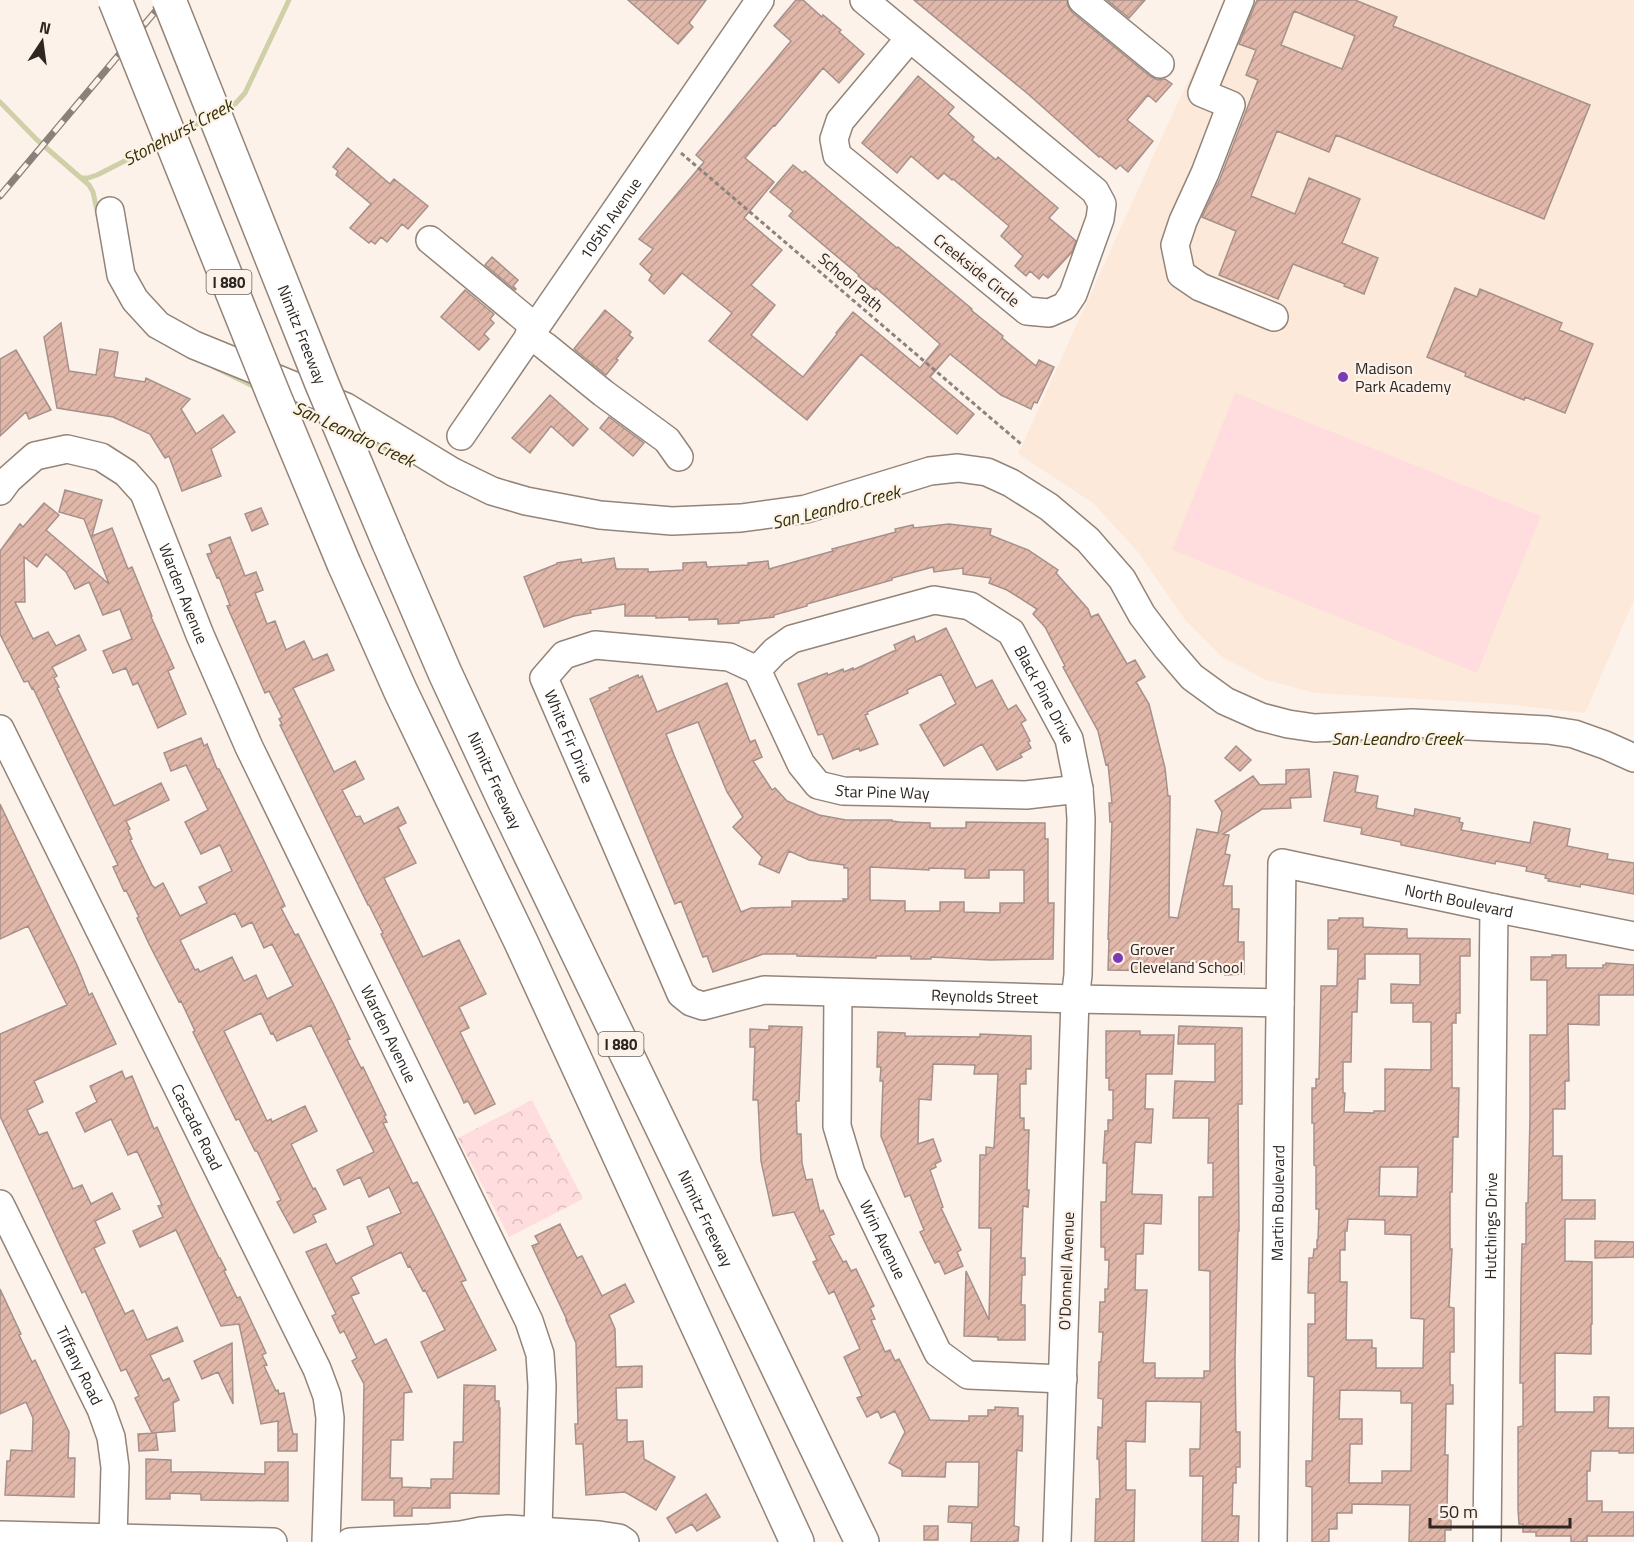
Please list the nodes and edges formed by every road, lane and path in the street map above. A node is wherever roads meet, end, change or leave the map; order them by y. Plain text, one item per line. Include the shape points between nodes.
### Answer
1 (115, 0) edge
2 (169, 0) edge
3 (760, 0) edge
4 (864, 0) edge
5 (1082, 0) edge
6 (1240, 0) edge
7 (909, 39) junction
8 (1160, 64) dead end
9 (665, 138) junction
10 (110, 212) dead end
11 (430, 240) dead end
12 (1274, 317) dead end
13 (532, 331) junction
14 (461, 436) dead end
15 (1022, 444) dead end
16 (679, 457) dead end
17 (0, 491) edge
18 (758, 670) junction
19 (0, 729) edge
20 (1634, 758) edge
21 (1079, 789) junction
22 (1282, 863) joint
23 (1494, 908) junction
24 (1634, 936) edge
25 (838, 993) junction
26 (1075, 999) junction
27 (691, 1002) joint
28 (1280, 1003) junction
29 (0, 1204) edge
30 (1063, 1379) junction
31 (538, 1531) junction
32 (0, 1535) edge
33 (113, 1538) junction
34 (273, 1542) edge
35 (326, 1542) edge
36 (350, 1542) edge
37 (625, 1542) edge
38 (797, 1542) edge
39 (862, 1542) edge
40 (1058, 1542) edge
41 (1273, 1542) edge
42 (1487, 1542) edge

1 - 38 highway, I 880, bridge via 344,564
2 - 39 highway, Nimitz Freeway / I 880, bridge via 322,384 445,673
3 - 9 street, 105th Avenue
4 - 7 street, Creekside Circle
5 - 8 street
6 - 12 street via 1202,93 1231,105 1175,245 1181,274 1200,287
7 - 7 street, Creekside Circle via 1095,191 1102,204 1100,219 1074,294 1065,306 1049,313 1027,311 837,155 834,139 840,121
9 - 13 street, 105th Avenue
9 - 15 path, School Path
10 - 20 street via 121,275 135,300 158,325 194,345 346,407 492,491 600,514 672,521 741,518 806,509 930,471 958,468 987,472 1049,507 1088,540 1122,579 1142,615 1192,677 1225,701 1252,713 1315,728 1412,723 1548,730 1574,734
11 - 13 street
13 - 14 street, 105th Avenue
13 - 16 street via 603,393 667,440
17 - 31 street, Warden Avenue via 35,456 67,449 101,456 126,473 144,493 249,747 529,1321 540,1354 542,1386
18 - 21 street, Star Pine Way via 801,764 818,785 843,791 1014,795
18 - 21 street, Black Pine Drive via 792,639 934,600 970,606 1011,632 1069,739
18 - 27 street, White Fir Drive via 729,657 595,645 564,655 544,678 681,994
19 - 35 street, Cascade Road via 317,1369 330,1418
21 - 26 street, Black Pine Drive via 1082,819
22 - 23 street, North Boulevard
22 - 28 street, Martin Boulevard
23 - 24 street, North Boulevard
23 - 42 street, Hutchings Drive
25 - 26 street, Reynolds Street
25 - 27 street, Reynolds Street via 764,990 703,1006
25 - 30 street, Wrin Avenue via 837,1126 851,1173 938,1353 968,1375
26 - 28 street, Reynolds Street
26 - 30 street, O'Donnell Avenue
28 - 41 street, Martin Boulevard
29 - 33 street, Tiffany Road via 101,1409 111,1437 115,1467
30 - 40 street, O'Donnell Avenue
31 - 36 street via 507,1529
31 - 37 street via 599,1535
32 - 33 street
33 - 34 street

